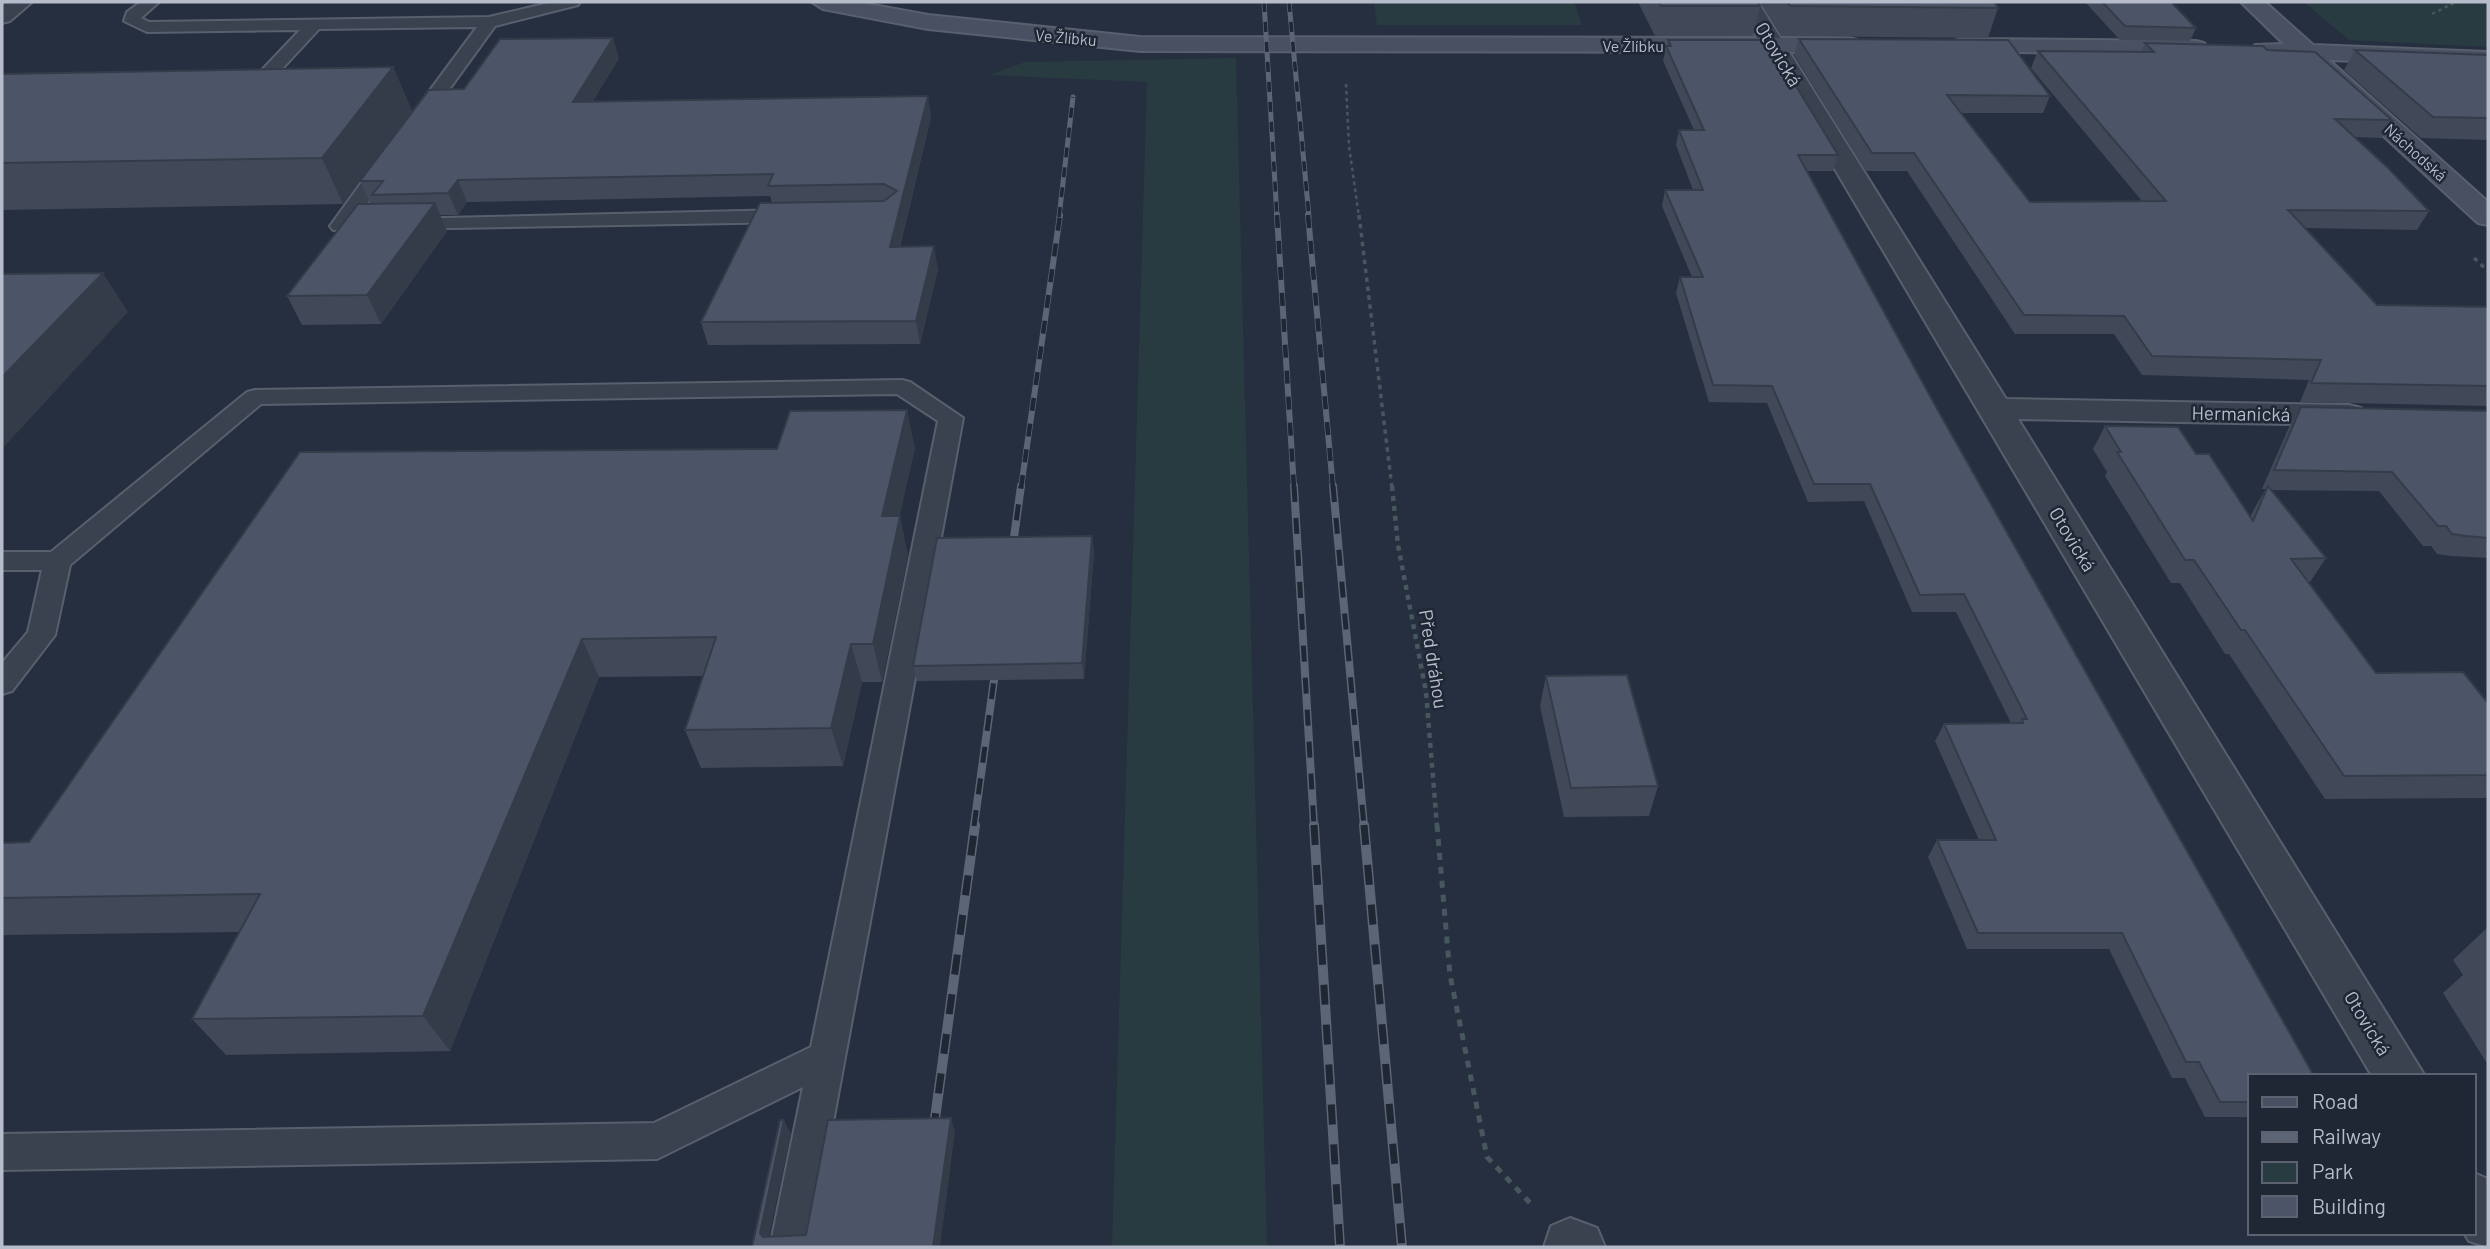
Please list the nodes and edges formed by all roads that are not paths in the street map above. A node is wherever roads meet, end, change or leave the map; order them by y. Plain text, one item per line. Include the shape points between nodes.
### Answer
1 (20, 2) edge
2 (151, 2) edge
3 (572, 2) edge
4 (823, 2) edge
5 (1748, 2) edge
6 (2252, 2) edge
7 (443, 7) dead end
8 (2, 16) edge
9 (489, 22) junction
10 (412, 23) junction
11 (315, 24) junction
12 (1773, 45) junction
13 (1877, 46) edge
14 (1946, 46) edge
15 (2305, 51) junction
16 (2488, 59) edge
17 (277, 93) edge
18 (806, 216) edge
19 (2488, 217) edge
20 (1994, 409) junction
21 (2378, 416) edge
22 (2, 561) edge
23 (57, 561) junction
24 (2, 683) edge
25 (827, 1057) junction
26 (2399, 1074) edge
27 (2, 1152) edge
28 (2476, 1202) edge
29 (2488, 1222) edge
30 (790, 1247) edge

1 - 8 street
2 - 11 lane via 132,21 147,27
3 - 9 lane
4 - 12 street, Ve Žlíbku via 928,22 1140,44
5 - 12 street, Otovická
6 - 15 street, Náchodská
7 - 10 lane
9 - 10 lane
9 - 18 lane via 340,226
10 - 11 lane
11 - 17 lane via 243,93
12 - 13 street, Ve Žlíbku
12 - 20 street, Otovická
14 - 15 street
15 - 16 street
15 - 19 street, Náchodská
20 - 21 street, Hermanická
20 - 26 street, Otovická
22 - 23 lane
23 - 24 lane via 41,635
23 - 25 lane via 255,397 902,387 951,418
25 - 27 lane via 657,1140
25 - 30 lane
28 - 29 street

